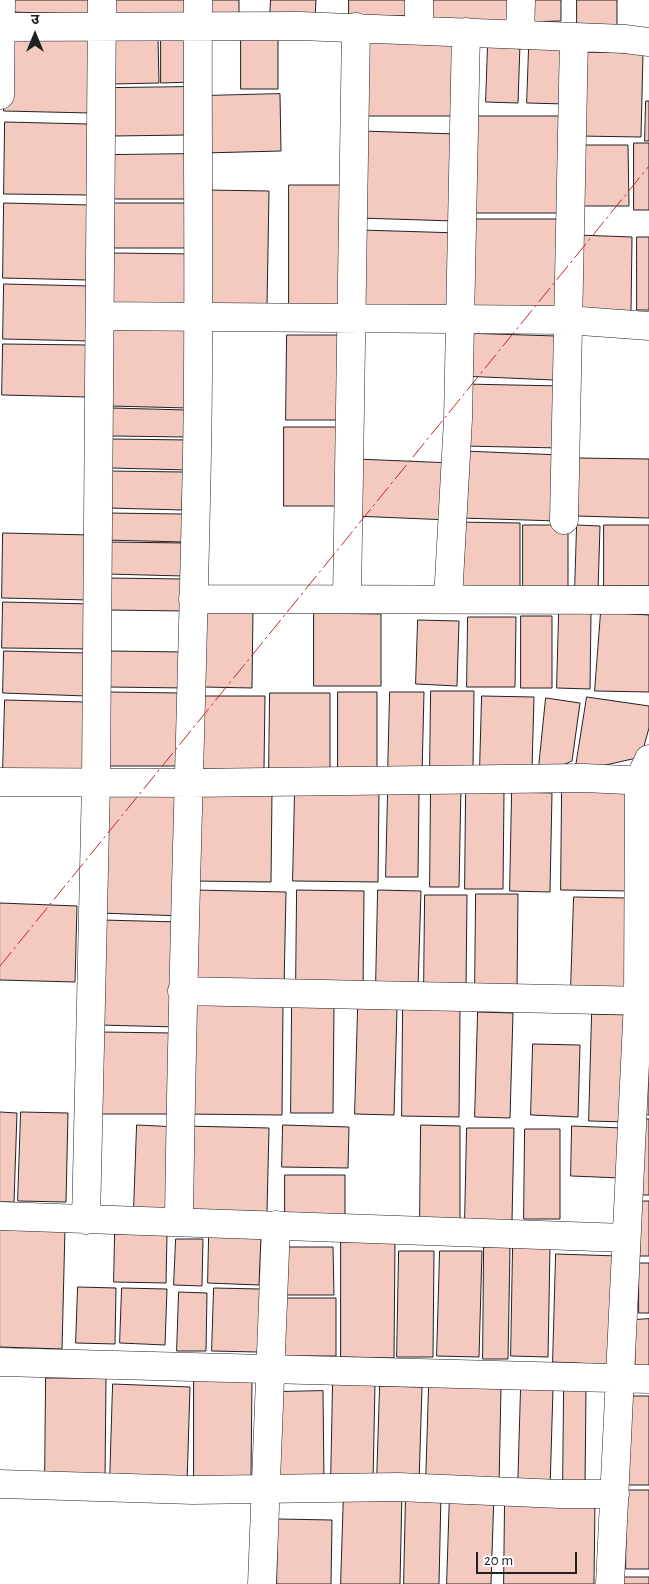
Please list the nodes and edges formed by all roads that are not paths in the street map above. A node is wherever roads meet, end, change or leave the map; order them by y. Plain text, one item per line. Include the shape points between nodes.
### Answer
1 (1, 0) edge
2 (419, 0) edge
3 (521, 0) edge
4 (102, 13) edge
5 (198, 13) edge
6 (0, 27) edge
7 (356, 27) junction
8 (419, 30) junction
9 (466, 32) junction
10 (520, 35) junction
11 (574, 38) junction
12 (649, 42) edge
13 (0, 95) edge
14 (100, 316) junction
15 (198, 317) junction
16 (353, 318) junction
17 (459, 319) junction
18 (567, 320) junction
19 (649, 326) edge
20 (564, 520) dead end
21 (347, 598) junction
22 (193, 599) junction
23 (448, 599) junction
24 (649, 600) edge
25 (646, 773) edge
26 (0, 782) edge
27 (96, 782) junction
28 (190, 783) junction
29 (182, 991) junction
30 (644, 1001) edge
31 (0, 1216) edge
32 (86, 1220) junction
33 (179, 1221) junction
34 (276, 1225) junction
35 (626, 1238) junction
36 (0, 1362) edge
37 (271, 1368) junction
38 (620, 1377) junction
39 (649, 1379) edge
40 (0, 1484) edge
41 (266, 1488) junction
42 (615, 1494) junction
43 (262, 1584) edge
44 (610, 1584) edge

1 - 6 street
2 - 8 street
3 - 10 street
4 - 5 street
4 - 6 street
4 - 14 street
5 - 7 street
5 - 15 street
6 - 13 street
7 - 8 street
7 - 16 street
8 - 9 street
9 - 10 street
9 - 17 street
10 - 11 street
11 - 12 street
11 - 18 street
14 - 15 street
14 - 27 street
15 - 16 street
15 - 22 street
16 - 17 street
16 - 21 street
17 - 18 street
17 - 23 street via 458,419
18 - 19 street
18 - 20 street
21 - 22 street
21 - 23 street
22 - 28 street
23 - 24 street
25 - 28 street via 584,778
25 - 30 street
26 - 27 street
27 - 28 street
27 - 32 street
28 - 29 street
29 - 30 street
29 - 33 street
30 - 35 street
31 - 32 street
32 - 33 street
33 - 34 street
34 - 35 street
34 - 37 street
35 - 38 street
36 - 37 street
37 - 38 street
37 - 41 street
38 - 39 street
38 - 42 street
40 - 41 street via 193,1490
41 - 42 street via 398,1486
41 - 43 street
42 - 44 street

